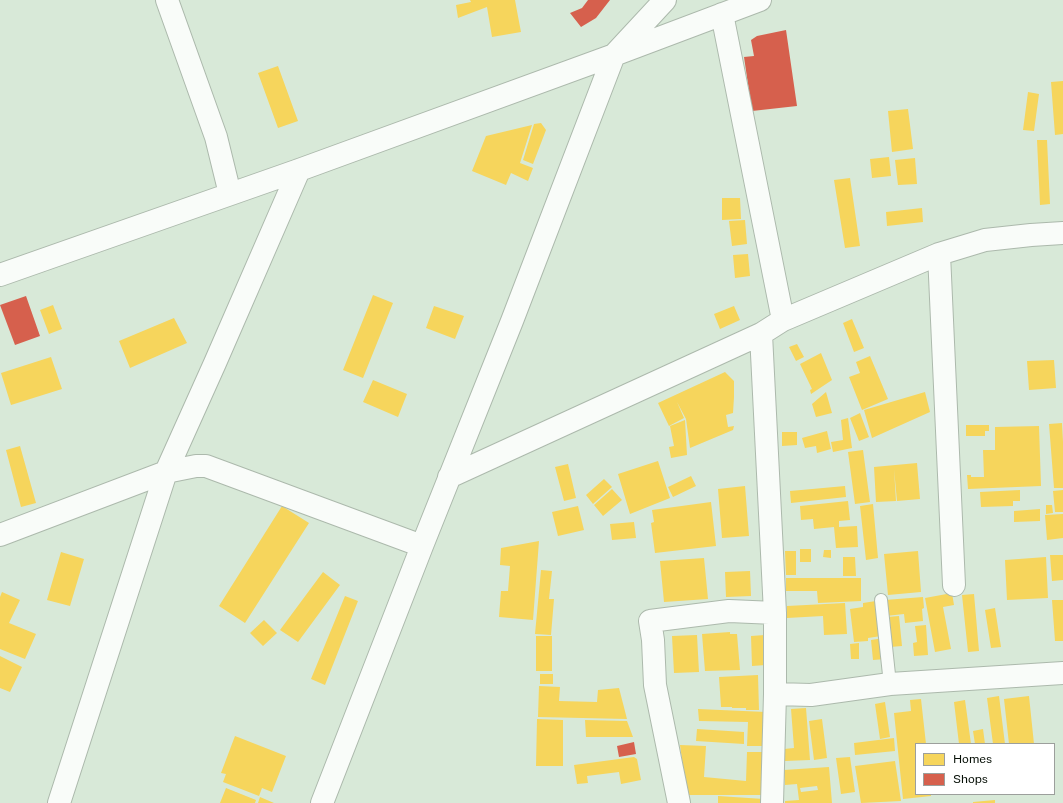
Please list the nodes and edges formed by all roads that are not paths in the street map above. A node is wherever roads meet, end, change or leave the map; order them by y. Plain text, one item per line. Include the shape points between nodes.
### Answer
1 (166, 0) edge
2 (665, 0) edge
3 (760, 0) edge
4 (722, 14) junction
5 (614, 55) junction
6 (299, 170) junction
7 (230, 194) junction
8 (1063, 233) edge
9 (939, 254) junction
10 (0, 275) edge
11 (783, 320) junction
12 (761, 334) junction
13 (166, 472) junction
14 (449, 477) junction
15 (0, 535) edge
16 (422, 546) junction
17 (954, 585) dead end
18 (881, 600) dead end
19 (775, 613) junction
20 (1063, 673) edge
21 (890, 684) junction
22 (775, 694) junction
23 (59, 803) edge
24 (322, 803) edge
25 (679, 803) edge
26 (772, 803) edge

1 - 7 street via 216,137
2 - 5 street
3 - 4 street
4 - 5 street
4 - 11 street
5 - 6 street
5 - 14 street
6 - 7 street
6 - 13 street
7 - 10 street
8 - 9 street via 985,240
9 - 11 street
9 - 17 street
11 - 12 street
12 - 14 street
12 - 19 street
13 - 15 street
13 - 16 street via 206,466
13 - 23 street
14 - 16 street
16 - 24 street
18 - 21 lane
19 - 22 street
19 - 25 street via 729,611 650,621 655,685
20 - 21 street
21 - 22 street via 811,695
22 - 26 street

